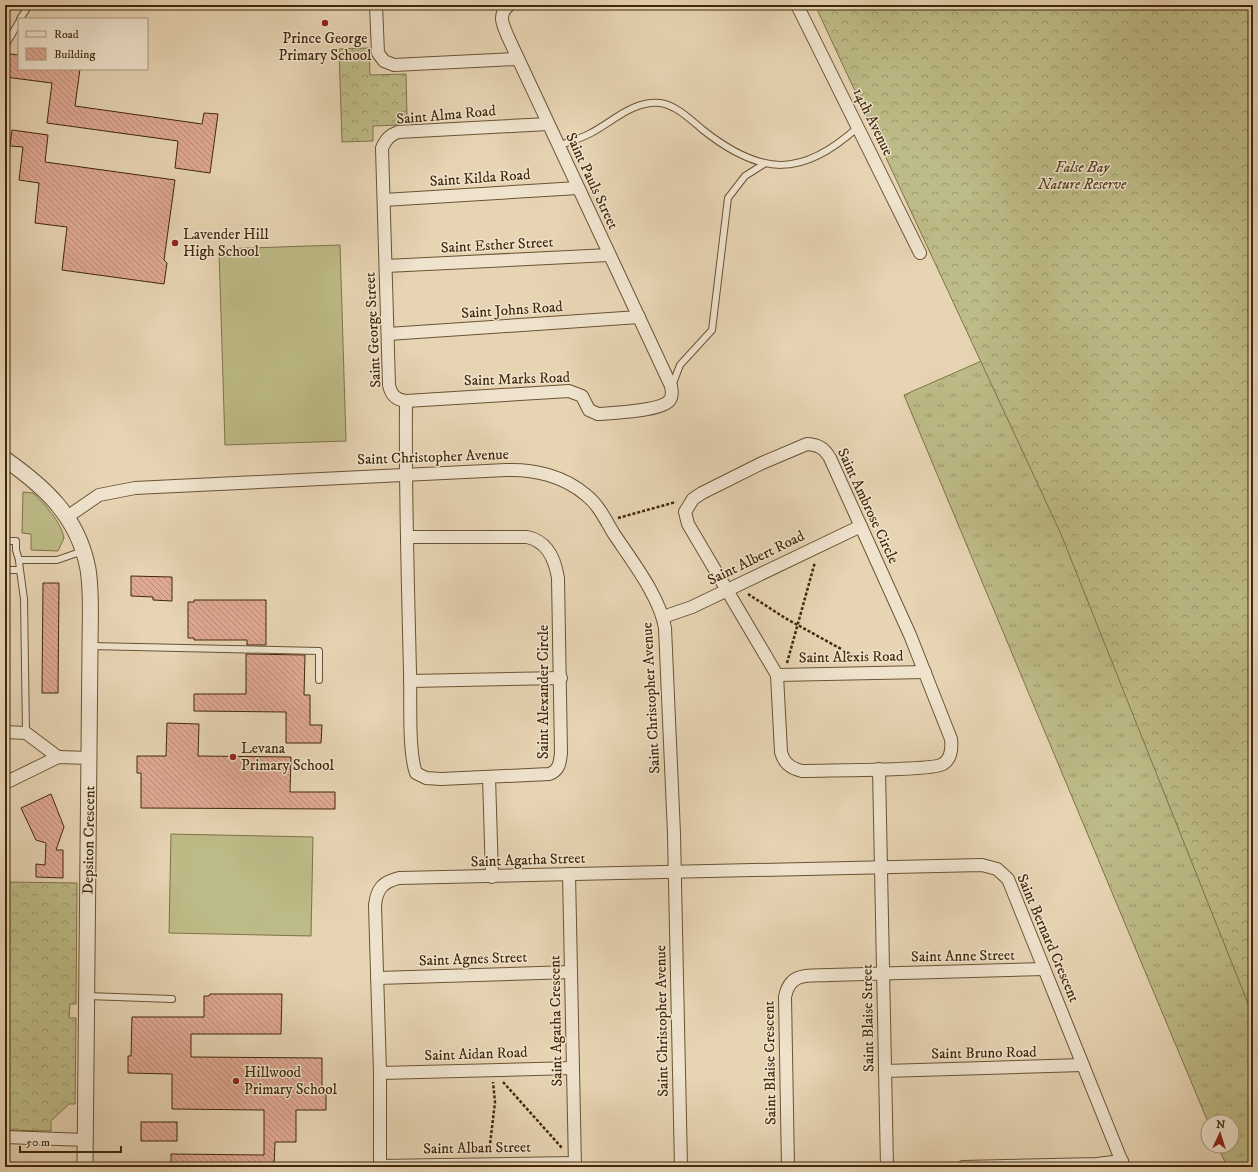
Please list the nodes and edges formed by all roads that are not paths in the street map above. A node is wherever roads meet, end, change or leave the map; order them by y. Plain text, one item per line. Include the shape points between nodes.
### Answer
1 (29, 5) edge
2 (376, 5) edge
3 (509, 5) edge
4 (798, 5) edge
5 (21, 18) edge
6 (18, 24) edge
7 (5, 46) edge
8 (517, 59) junction
9 (548, 124) junction
10 (858, 128) junction
11 (558, 146) junction
12 (764, 164) junction
13 (578, 188) junction
14 (384, 200) junction
15 (920, 253) dead end
16 (609, 255) junction
17 (386, 266) junction
18 (639, 317) junction
19 (388, 334) junction
20 (671, 386) junction
21 (406, 401) junction
22 (5, 459) edge
23 (405, 473) junction
24 (67, 517) junction
25 (861, 526) junction
26 (407, 537) junction
27 (5, 541) edge
28 (83, 551) junction
29 (20, 560) junction
30 (5, 570) edge
31 (20, 570) junction
32 (728, 590) junction
33 (663, 617) junction
34 (90, 646) junction
35 (925, 672) junction
36 (780, 675) junction
37 (561, 678) junction
38 (319, 680) dead end
39 (410, 681) junction
40 (5, 732) edge
41 (26, 733) junction
42 (58, 757) junction
43 (90, 758) junction
44 (879, 769) junction
45 (488, 777) junction
46 (5, 783) edge
47 (880, 868) junction
48 (674, 873) junction
49 (568, 874) junction
50 (492, 877) junction
51 (1044, 969) junction
52 (571, 972) junction
53 (883, 974) junction
54 (377, 978) junction
55 (87, 996) junction
56 (172, 999) dead end
57 (1083, 1065) junction
58 (573, 1068) junction
59 (885, 1071) junction
60 (380, 1073) junction
61 (5, 1137) edge
62 (86, 1140) junction
63 (1123, 1164) edge
64 (575, 1165) edge
65 (380, 1166) edge
66 (85, 1167) edge
67 (681, 1167) edge
68 (788, 1167) edge
69 (887, 1167) edge
70 (963, 1167) edge

1 - 5 lane
2 - 8 street via 378,53 384,61 394,65
3 - 8 street, Saint Pauls Street via 503,10 502,22
4 - 10 street, 14th Avenue
6 - 7 lane
8 - 9 street, Saint Pauls Street
9 - 11 street, Saint Pauls Street
9 - 14 street, Saint Alma Road via 398,132 391,135 382,148
10 - 12 lane via 839,145 802,162 787,166
10 - 15 street, 14th Avenue
11 - 12 lane via 589,134 629,109 662,103 672,107 742,156
11 - 13 street, Saint Pauls Street
12 - 20 lane via 746,176 728,198 712,330 680,365
13 - 14 street, Saint Kilda Road
13 - 16 street, Saint Pauls Street
14 - 17 street, Saint George Street
16 - 17 street, Saint Esther Street
16 - 18 street, Saint Pauls Street
17 - 19 street, Saint George Street
18 - 19 street, Saint Johns Road
18 - 20 street
19 - 21 street, Saint George Street via 390,390 396,398
20 - 21 street, Saint Marks Road via 671,397 664,405 598,414 589,410 582,396 569,391
21 - 23 street
22 - 24 street, Depsiton Crescent via 38,483
23 - 24 street, Saint Christopher Avenue via 122,489 100,495
23 - 26 street, Saint Alexander Circle
23 - 33 street, Saint Christopher Avenue via 526,469 564,482 586,494 648,587
24 - 28 street, Depsiton Crescent
25 - 32 street, Saint Albert Road
25 - 32 street, Saint Ambrose Circle via 824,449 808,444 793,449 709,490 687,506 686,518
25 - 35 street, Saint Ambrose Circle
26 - 37 street, Saint Alexander Circle via 527,536 540,542 547,549 556,567
26 - 39 street, Saint Alexander Circle
27 - 29 lane via 16,541
28 - 29 lane via 57,560
28 - 34 street, Depsiton Crescent via 90,594
29 - 31 lane
30 - 31 lane
31 - 41 lane via 24,599
32 - 33 street, Saint Albert Road
32 - 36 street, Saint Ambrose Circle
33 - 48 street, Saint Christopher Avenue via 666,635
34 - 38 lane via 319,651
34 - 43 street, Depsiton Crescent
35 - 36 street, Saint Alexis Road
35 - 44 street, Saint Ambrose Circle via 951,739 952,747 947,760 938,766
36 - 44 street, Saint Ambrose Circle via 781,752 787,764 794,769 802,770
37 - 39 street
37 - 45 street, Saint Alexander Circle via 561,754 558,769 549,774
39 - 45 street, Saint Alexander Circle via 413,759 416,773 426,778 441,780
40 - 41 street
41 - 42 street
42 - 43 street
42 - 46 street
43 - 55 street, Depsiton Crescent
44 - 47 street
45 - 50 street
47 - 48 street, Saint Bernard Crescent
47 - 51 street, Saint Bernard Crescent via 982,865 998,869 1008,879
47 - 53 street, Saint Blaise Street
48 - 49 street, Saint Agatha Street
48 - 67 street, Saint Christopher Avenue
49 - 50 street, Saint Agatha Street
49 - 52 street, Saint Agatha Crescent
50 - 54 street, Saint Agatha Street via 399,878 384,883 376,895 375,905
51 - 53 street, Saint Anne Street
51 - 57 street, Saint Bernard Crescent
52 - 54 street, Saint Agnes Street
52 - 58 street, Saint Agatha Crescent
53 - 59 street, Saint Blaise Street
53 - 68 street, Saint Blaise Crescent via 806,976 798,977 788,985 784,997
54 - 60 street
55 - 56 lane
55 - 62 street, Depsiton Crescent
57 - 59 street, Saint Bruno Road
57 - 63 street, Saint Bernard Crescent
58 - 60 street, Saint Aidan Road
58 - 64 street, Saint Agatha Crescent
59 - 69 street, Saint Blaise Street
60 - 65 street
61 - 62 street
62 - 66 street, Depsiton Crescent
63 - 70 street
64 - 65 street, Saint Alban Street

